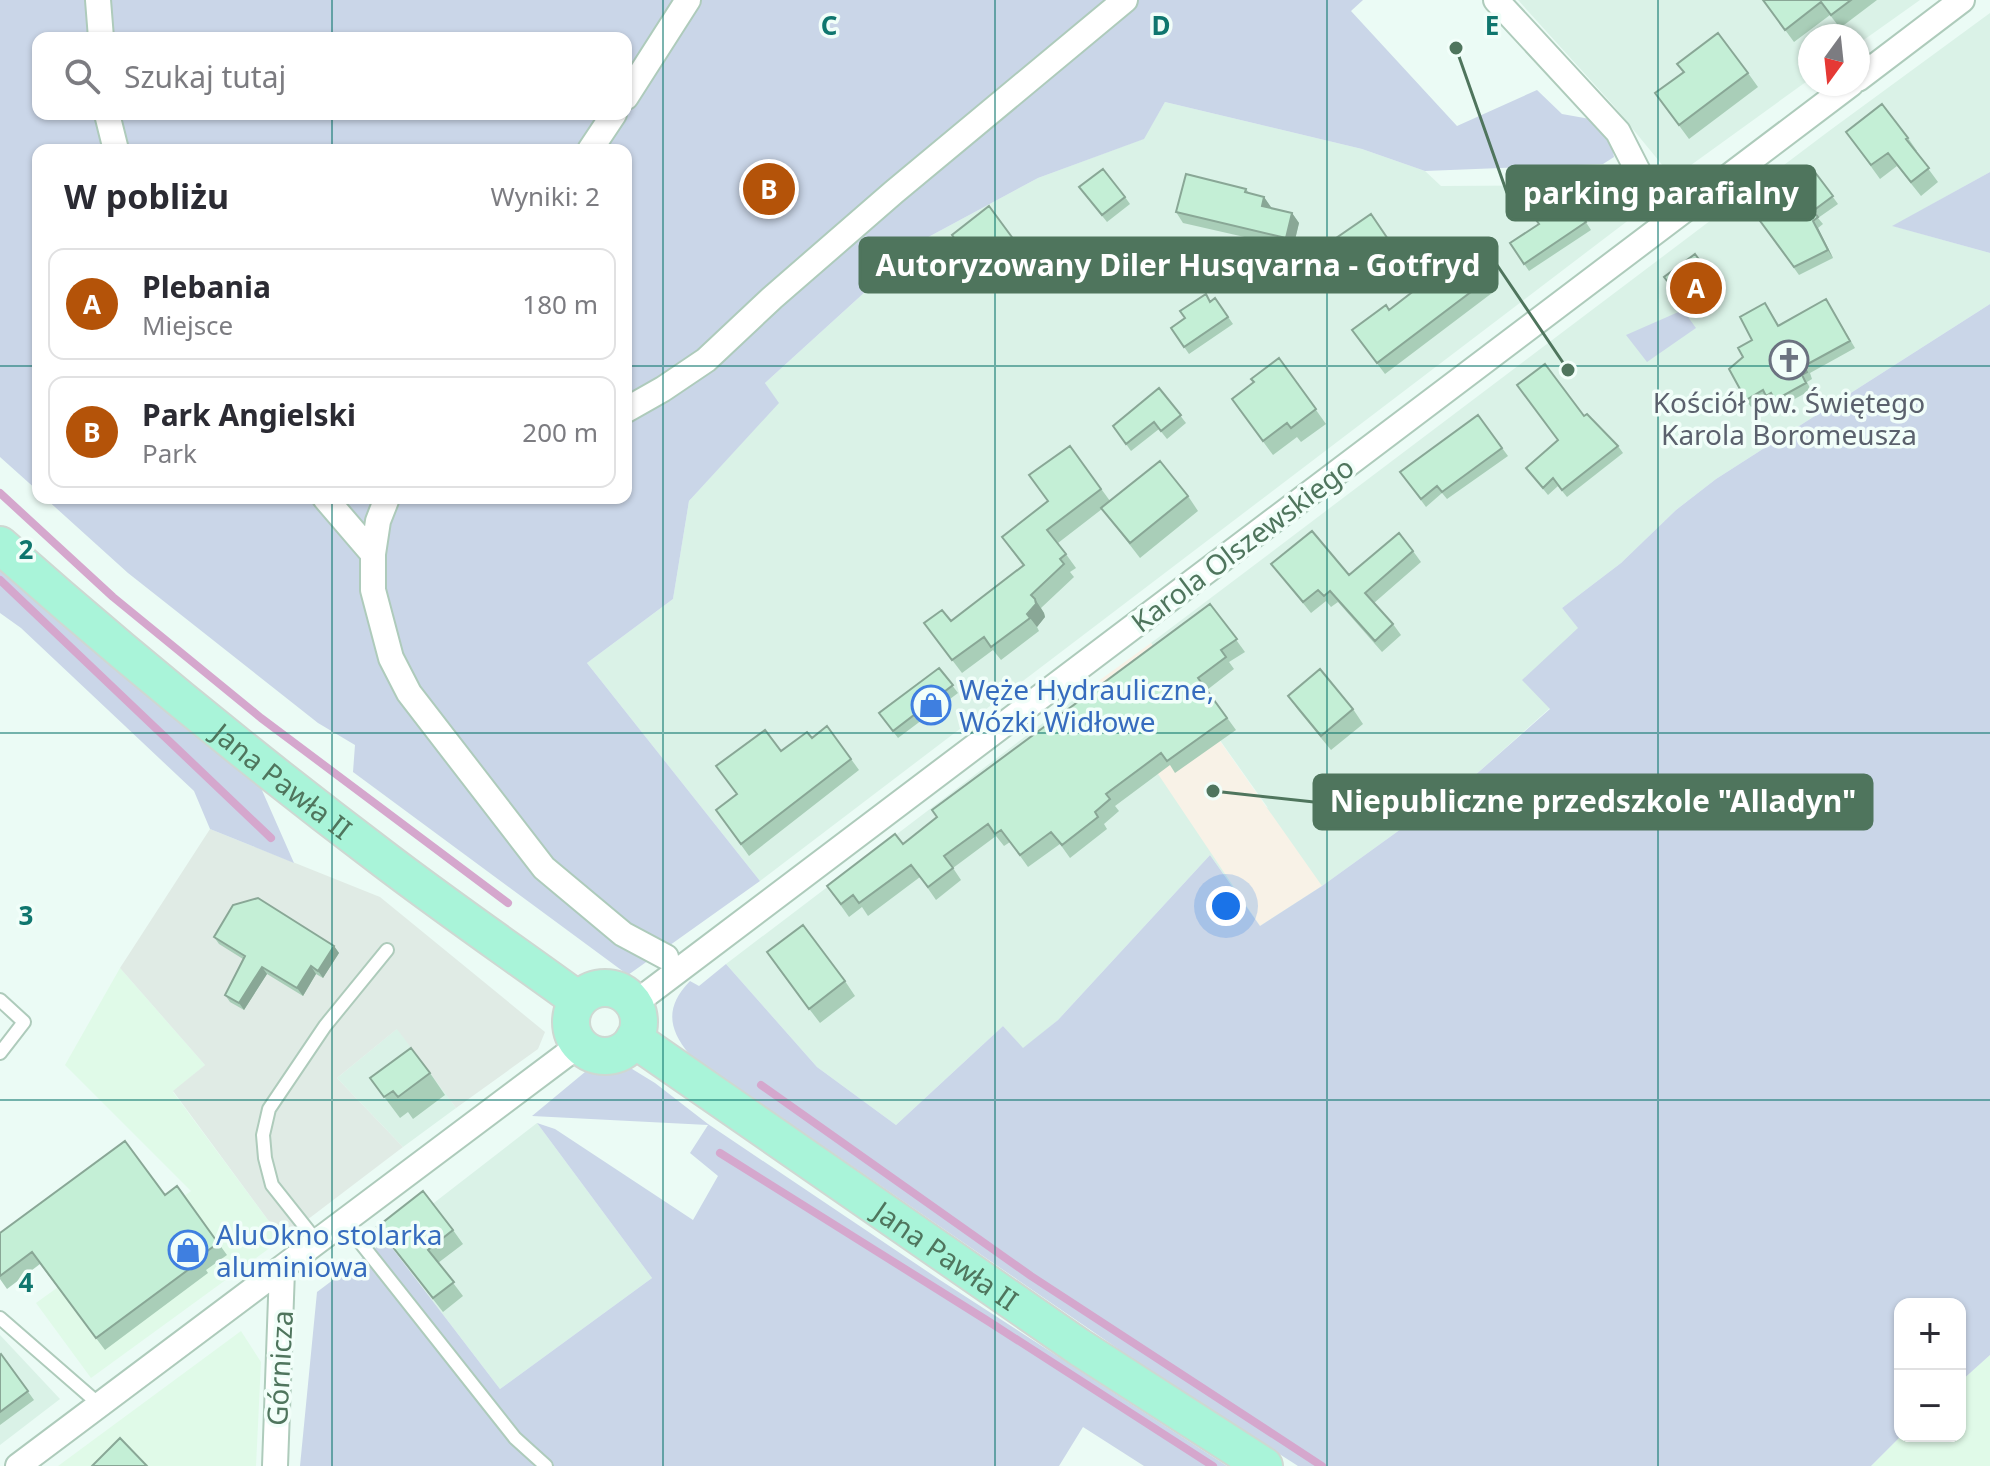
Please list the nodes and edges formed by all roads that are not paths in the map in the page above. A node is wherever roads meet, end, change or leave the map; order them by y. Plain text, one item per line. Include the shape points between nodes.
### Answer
1 (98, 0) edge
2 (688, 0) edge
3 (1125, 0) edge
4 (1496, 0) edge
5 (1962, 0) edge
6 (101, 32) edge
7 (1870, 70) edge
8 (632, 88) edge
9 (1836, 96) edge
10 (108, 120) edge
11 (610, 120) edge
12 (114, 144) edge
13 (594, 144) edge
14 (1683, 218) junction
15 (632, 406) edge
16 (330, 504) edge
17 (385, 504) edge
18 (0, 545) edge
19 (373, 554) junction
20 (387, 950) dead end
21 (666, 957) dead end
22 (0, 1000) edge
23 (578, 1000) junction
24 (634, 1021) junction
25 (579, 1045) junction
26 (0, 1053) edge
27 (345, 1223) junction
28 (318, 1243) junction
29 (282, 1270) junction
30 (0, 1318) edge
31 (100, 1405) junction
32 (18, 1466) edge
33 (275, 1466) edge
34 (546, 1466) edge
35 (1264, 1466) edge

1 - 6 street
2 - 8 street
3 - 15 street via 894,192 706,360
4 - 14 street via 1618,132 1648,191
5 - 7 street
9 - 14 street, Karola Olszewskiego
10 - 12 street
11 - 13 street
14 - 24 street, Karola Olszewskiego
16 - 19 street
17 - 19 street
18 - 23 main road, Jana Pawła II via 296,792
19 - 21 street via 373,590 381,624 409,693 544,868 623,934
20 - 28 lane via 325,1026 269,1109 263,1135 272,1185
22 - 26 lane via 24,1022
23 - 24 main road via 593,989 620,991
23 - 25 main road via 571,1028
24 - 25 main road via 626,1049 615,1055 590,1053
24 - 35 main road, Jana Pawła II via 1079,1347
25 - 27 street
27 - 28 street
27 - 34 lane via 515,1438
28 - 29 street
29 - 31 street
29 - 33 street, Górnicza
30 - 31 lane
31 - 32 street

